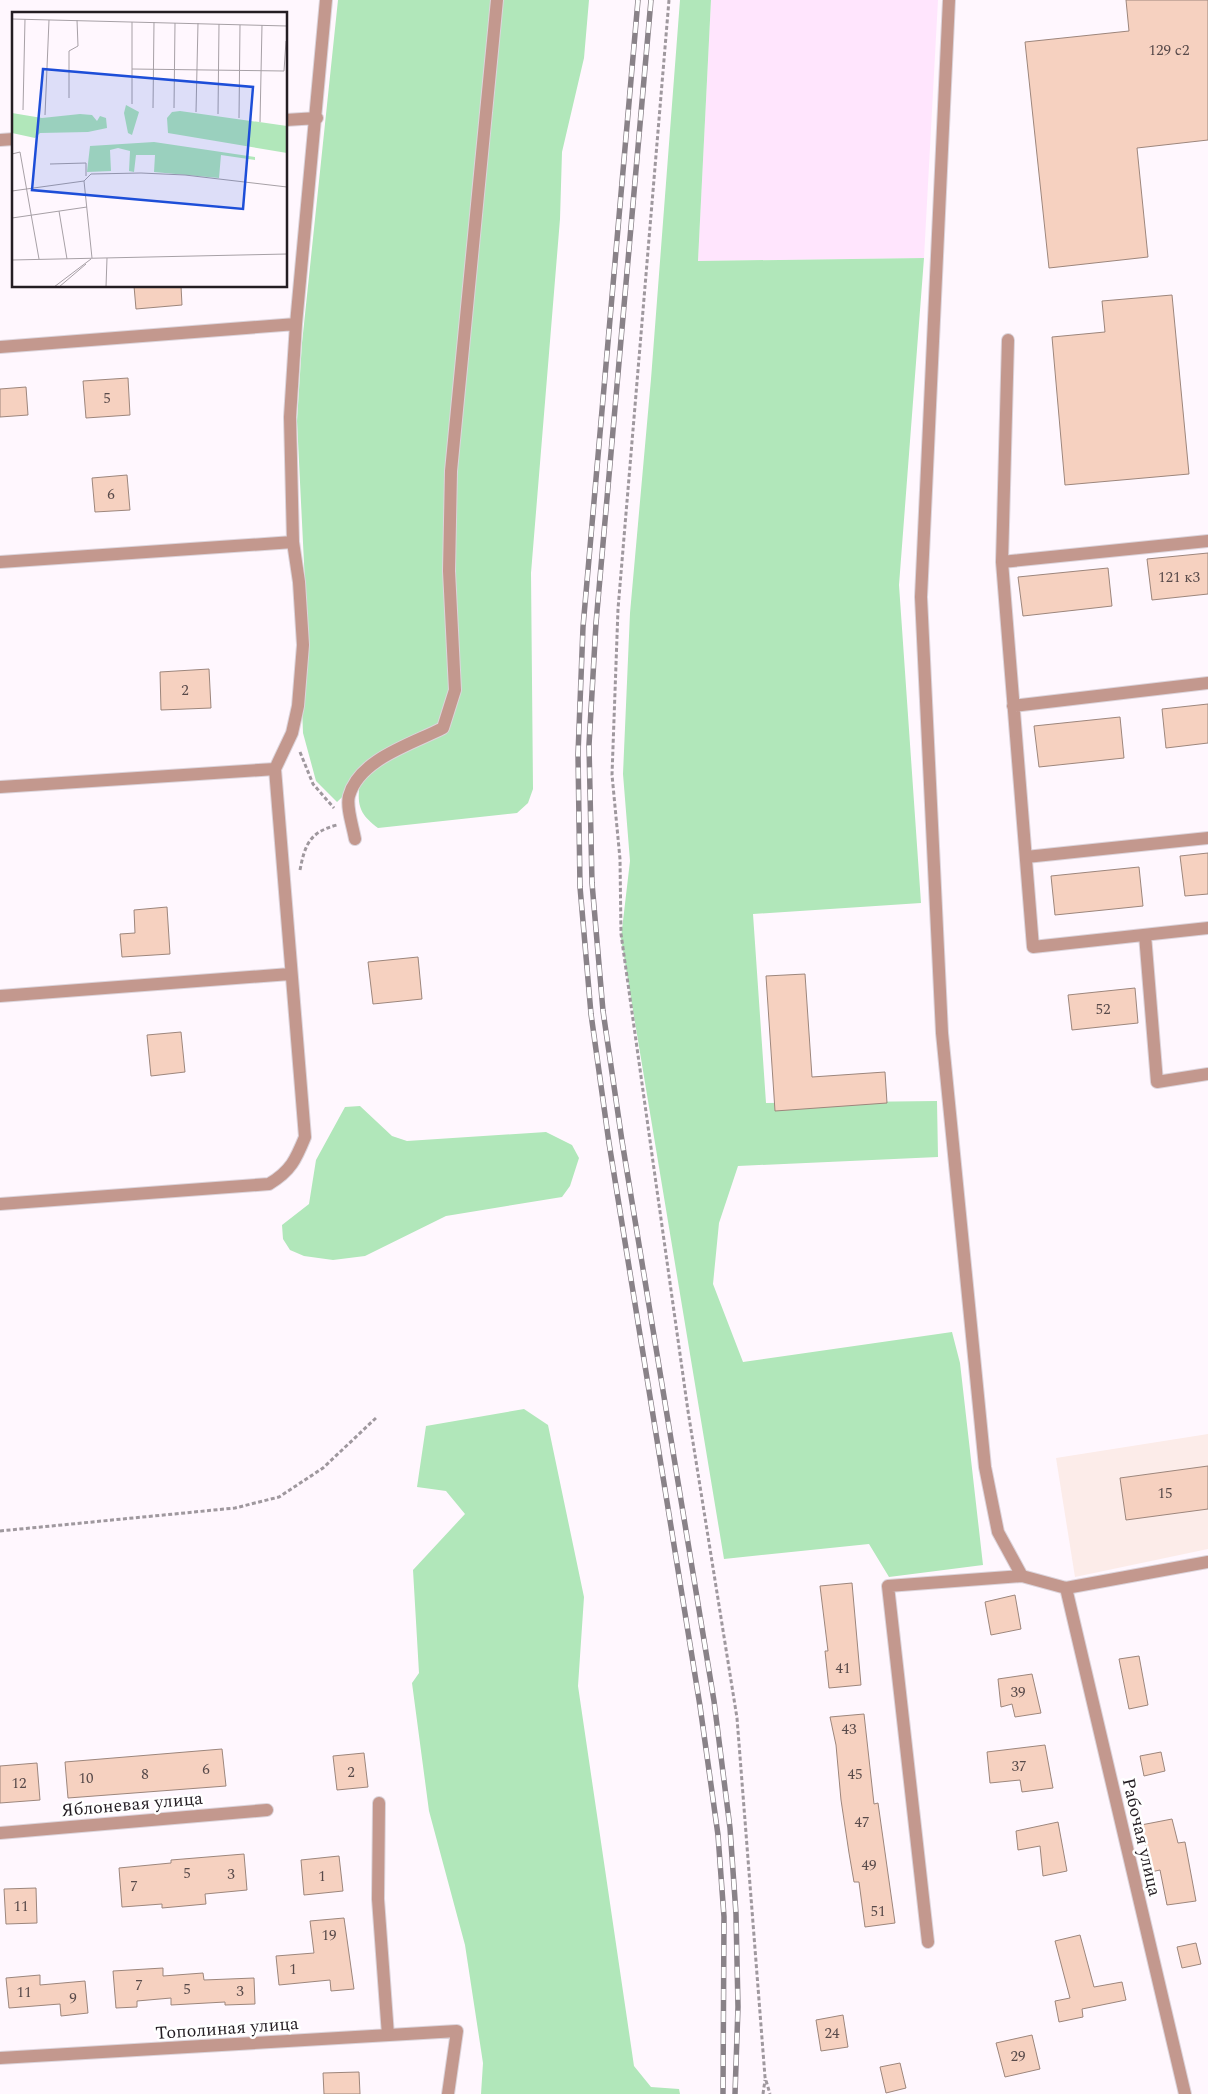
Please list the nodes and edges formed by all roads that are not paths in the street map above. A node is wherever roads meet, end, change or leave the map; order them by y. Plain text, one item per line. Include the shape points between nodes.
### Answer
1 (326, 0) edge
2 (498, 0) edge
3 (949, 0) edge
4 (317, 118) junction
5 (288, 120) edge
6 (296, 324) junction
7 (1008, 340) dead end
8 (0, 347) edge
9 (1208, 541) edge
10 (293, 542) junction
11 (0, 562) edge
12 (1002, 562) junction
13 (1208, 683) edge
14 (1014, 706) junction
15 (275, 769) junction
16 (0, 787) edge
17 (355, 838) dead end
18 (1208, 838) edge
19 (1026, 857) junction
20 (1208, 928) edge
21 (1145, 935) junction
22 (290, 974) junction
23 (0, 996) edge
24 (1208, 1074) edge
25 (0, 1204) edge
26 (1208, 1562) edge
27 (1022, 1576) junction
28 (1066, 1588) junction
29 (378, 1803) dead end
30 (267, 1810) dead end
31 (0, 1833) edge
32 (928, 1942) dead end
33 (388, 2035) junction
34 (0, 2058) edge
35 (448, 2094) edge
36 (1185, 2094) edge

1 - 4 street
2 - 17 street via 451,471 449,571 455,690 444,728 370,765 357,779 348,798
3 - 27 street via 921,597 942,1033 985,1467 998,1532
4 - 5 street
4 - 6 street
6 - 8 street
6 - 10 street via 290,417
7 - 12 street
9 - 12 street
10 - 11 street
10 - 15 street via 300,582 303,645 298,706 292,733
12 - 14 street
13 - 14 street
14 - 19 street
15 - 16 street
15 - 22 street
18 - 19 street
19 - 21 street via 1033,947
20 - 21 street
21 - 24 street via 1157,1082
22 - 23 street
22 - 25 street via 305,1137 296,1160 284,1175 269,1184
26 - 28 street
27 - 28 street
27 - 32 street via 888,1586
28 - 36 street, Рабочая улица
29 - 33 street via 378,1899
30 - 31 street, Яблоневая улица
33 - 34 street, Тополиная улица
33 - 35 street, Тополиная улица via 457,2031

